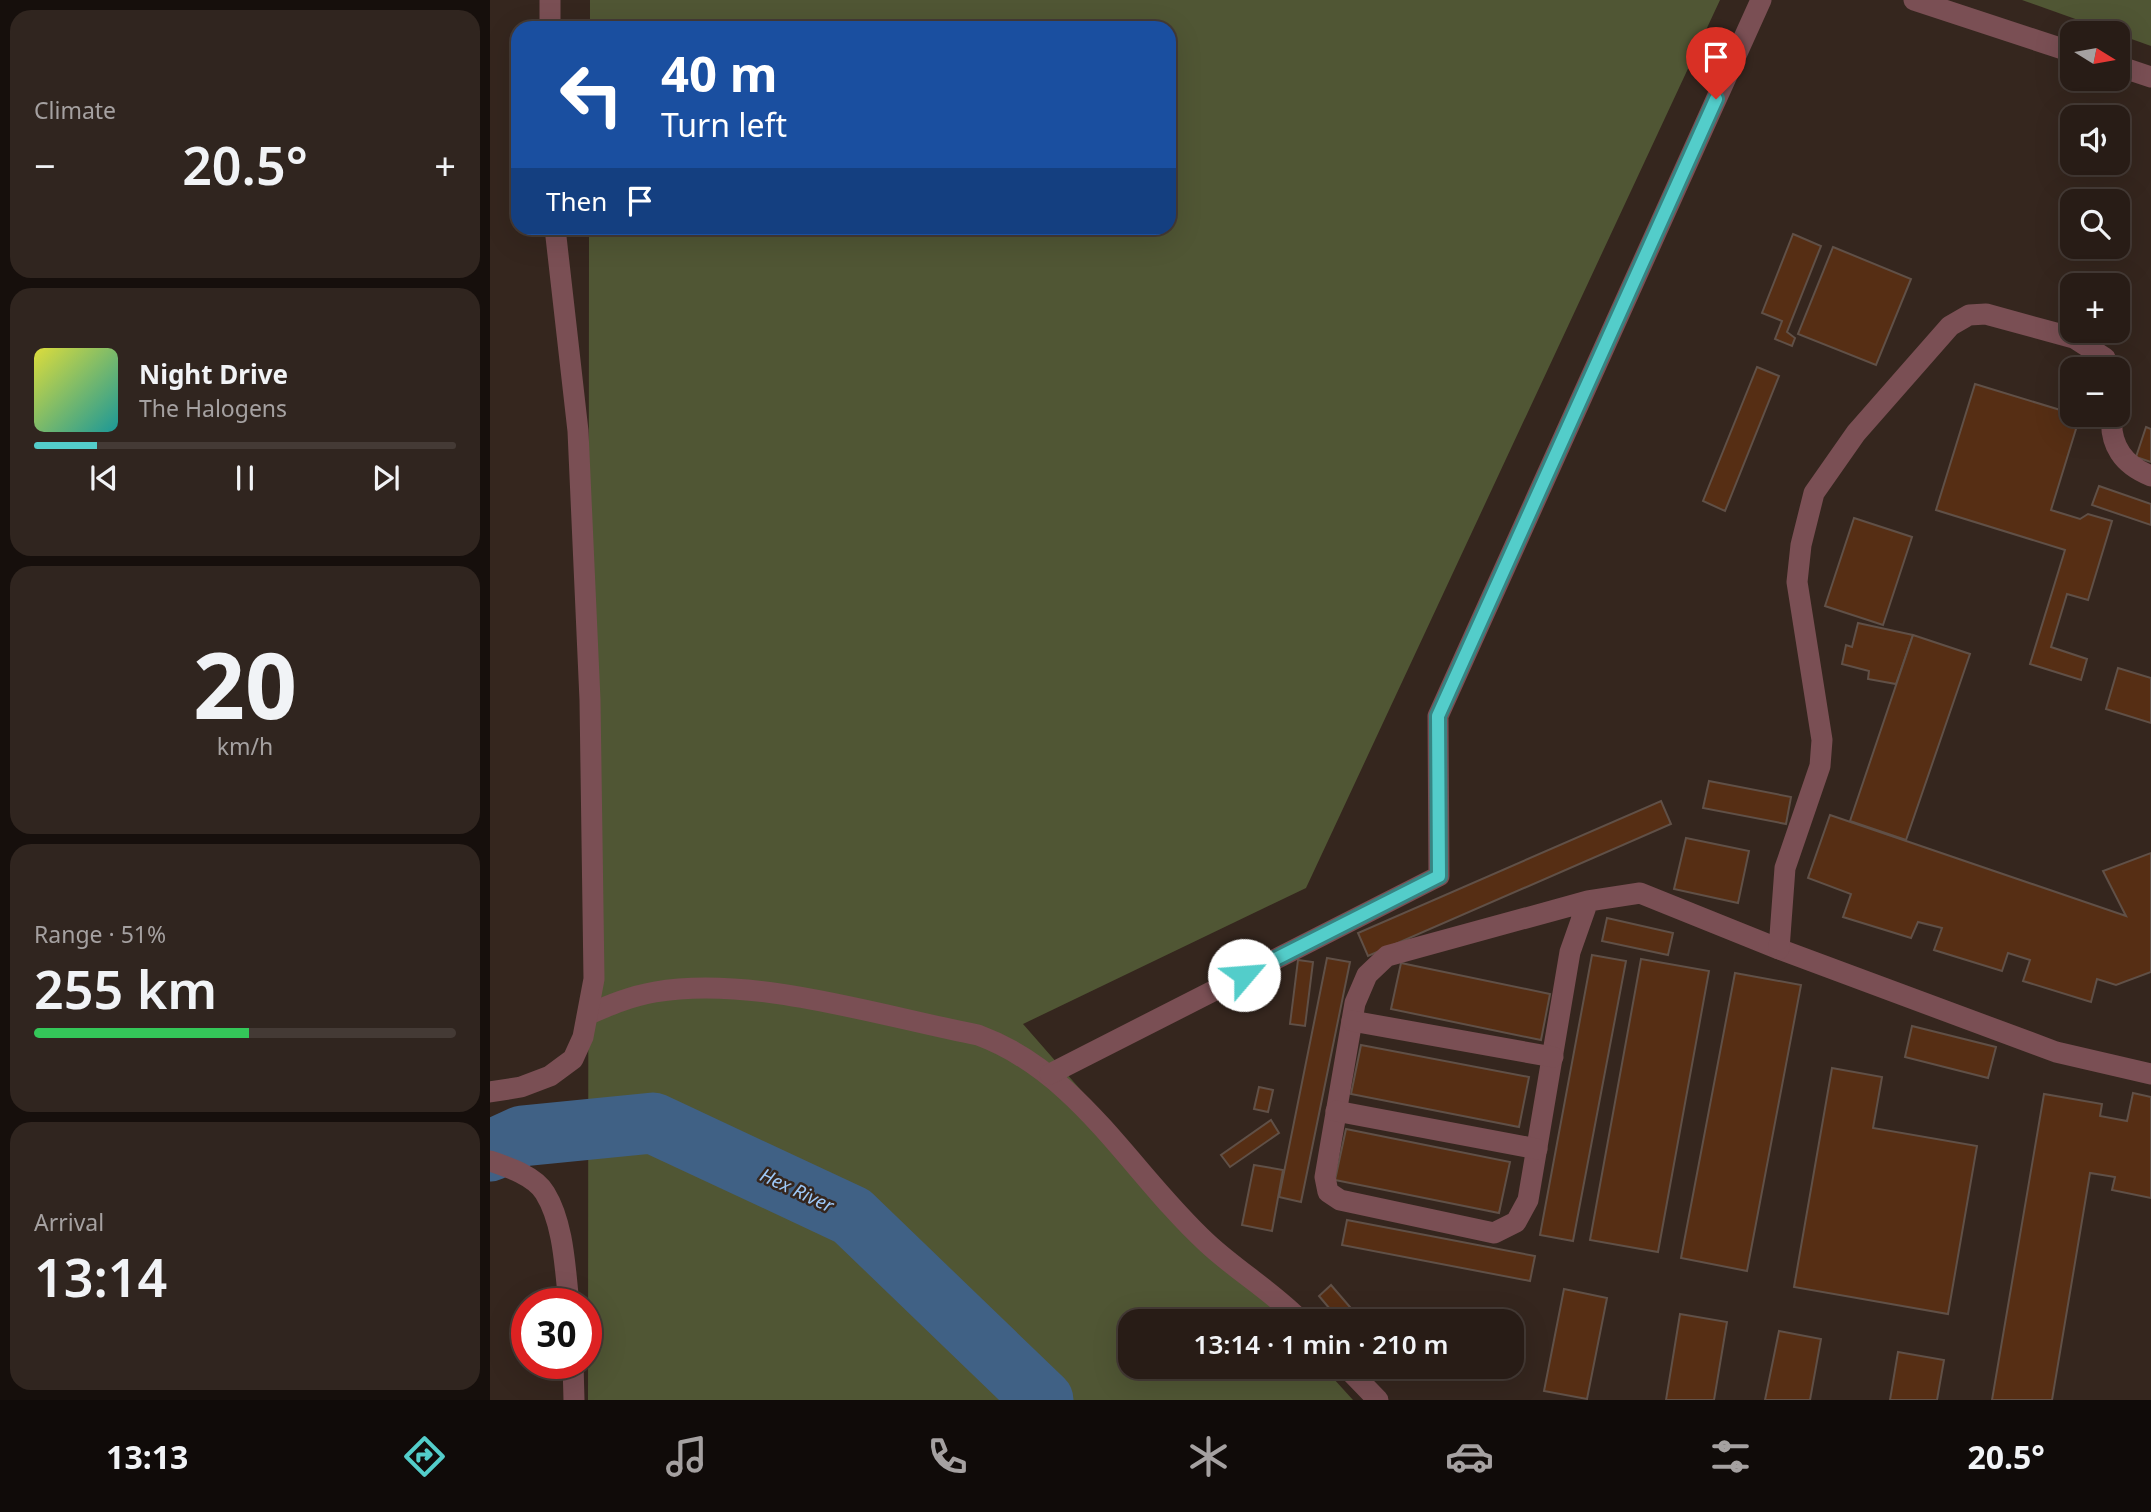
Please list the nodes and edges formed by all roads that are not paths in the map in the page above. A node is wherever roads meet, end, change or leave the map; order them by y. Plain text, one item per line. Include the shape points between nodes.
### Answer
1 (550, 0) edge
2 (1761, 0) edge
3 (1914, 0) edge
4 (551, 21) edge
5 (2060, 48) edge
6 (2130, 70) edge
7 (2151, 77) edge
8 (556, 235) edge
9 (2103, 357) edge
10 (2111, 427) edge
11 (2151, 476) edge
12 (1588, 901) junction
13 (1779, 949) junction
14 (589, 1014) junction
15 (1352, 1021) junction
16 (1553, 1057) junction
17 (1050, 1074) junction
18 (2151, 1074) edge
19 (490, 1092) edge
20 (1336, 1111) junction
21 (1537, 1149) junction
22 (497, 1163) edge
23 (567, 1288) edge
24 (1287, 1309) edge
25 (573, 1379) edge
26 (1358, 1379) edge
27 (574, 1400) edge
28 (1378, 1400) edge

1 - 4 street
2 - 17 street via 1438,716 1439,876
3 - 5 street
6 - 7 street
8 - 14 street via 578,431 585,576 595,942
9 - 13 street via 2074,338 1986,314 1969,315 1950,326 1856,433 1814,493 1797,582 1822,740 1820,766 1785,868
10 - 11 street via 2118,452 2135,470
12 - 13 street via 1640,893
12 - 15 street via 1387,956 1367,975
12 - 16 street via 1570,952
13 - 18 street via 2056,1052
14 - 17 street via 622,999 693,988 790,996 978,1035 1002,1044
14 - 19 street via 573,1059 550,1076
15 - 16 street
15 - 20 street
16 - 21 street
17 - 24 street via 1207,1243
20 - 21 street
20 - 21 street via 1325,1177 1328,1192 1340,1200 1494,1233 1516,1222 1528,1200
22 - 23 street via 529,1178 545,1193 561,1240
25 - 27 street
26 - 28 street

